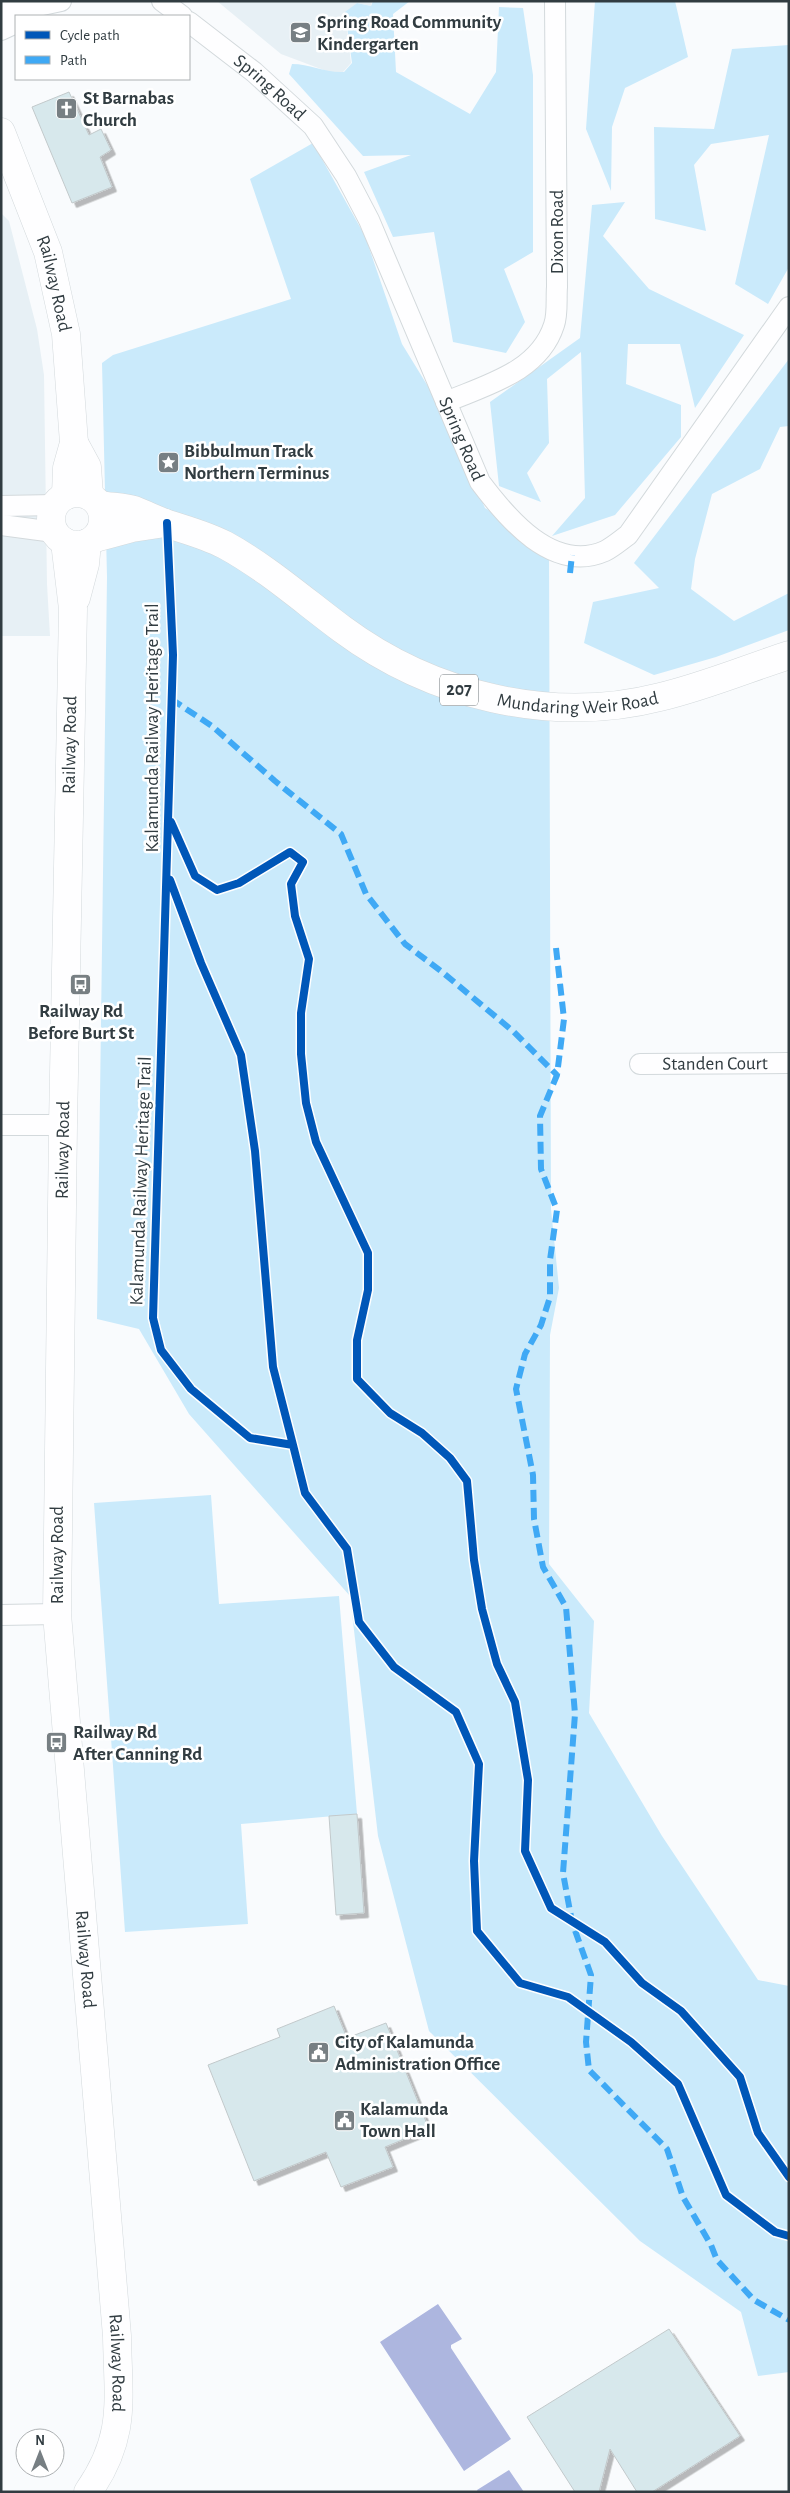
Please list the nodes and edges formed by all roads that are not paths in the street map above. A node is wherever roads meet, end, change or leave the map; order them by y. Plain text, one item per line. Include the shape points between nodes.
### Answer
1 (60, 1) edge
2 (162, 1) edge
3 (555, 1) edge
4 (1, 9) edge
5 (28, 12) edge
6 (181, 15) edge
7 (15, 23) edge
8 (190, 23) edge
9 (1, 30) edge
10 (1, 132) edge
11 (789, 306) edge
12 (446, 402) junction
13 (77, 500) junction
14 (1, 506) edge
15 (167, 523) junction
16 (1, 525) edge
17 (75, 539) junction
18 (789, 655) edge
19 (789, 1063) edge
20 (640, 1064) dead end
21 (1, 1125) edge
22 (63, 1125) junction
23 (57, 1614) junction
24 (1, 1615) edge
25 (88, 2492) edge

1 - 5 street
2 - 6 street
3 - 12 street, Dixon Road via 555,324 545,346 532,360 508,377
4 - 5 street via 10,6
7 - 9 street
8 - 12 street, Spring Road via 254,72 313,126 346,176 369,220
10 - 13 street, Railway Road via 40,228 54,277 67,342 74,442 67,468
11 - 12 street, Spring Road via 628,535 592,555 554,551 526,535 500,510 480,482
13 - 14 street, 207
13 - 15 street, Mundaring Weir Road / 207 via 132,510
13 - 17 street via 51,514
13 - 17 street via 103,517 102,528
15 - 17 street, Mundaring Weir Road / 207
15 - 18 street, Mundaring Weir Road / 207 via 207,536 250,560 372,650 402,667 459,690 487,697 558,707 625,704 660,697
16 - 17 street, 207
17 - 22 street, Railway Road via 85,564 73,609
19 - 20 street, Standen Court
21 - 22 street
22 - 23 street, Railway Road
23 - 24 street
23 - 25 street, Railway Road via 117,2336 119,2417 114,2444

